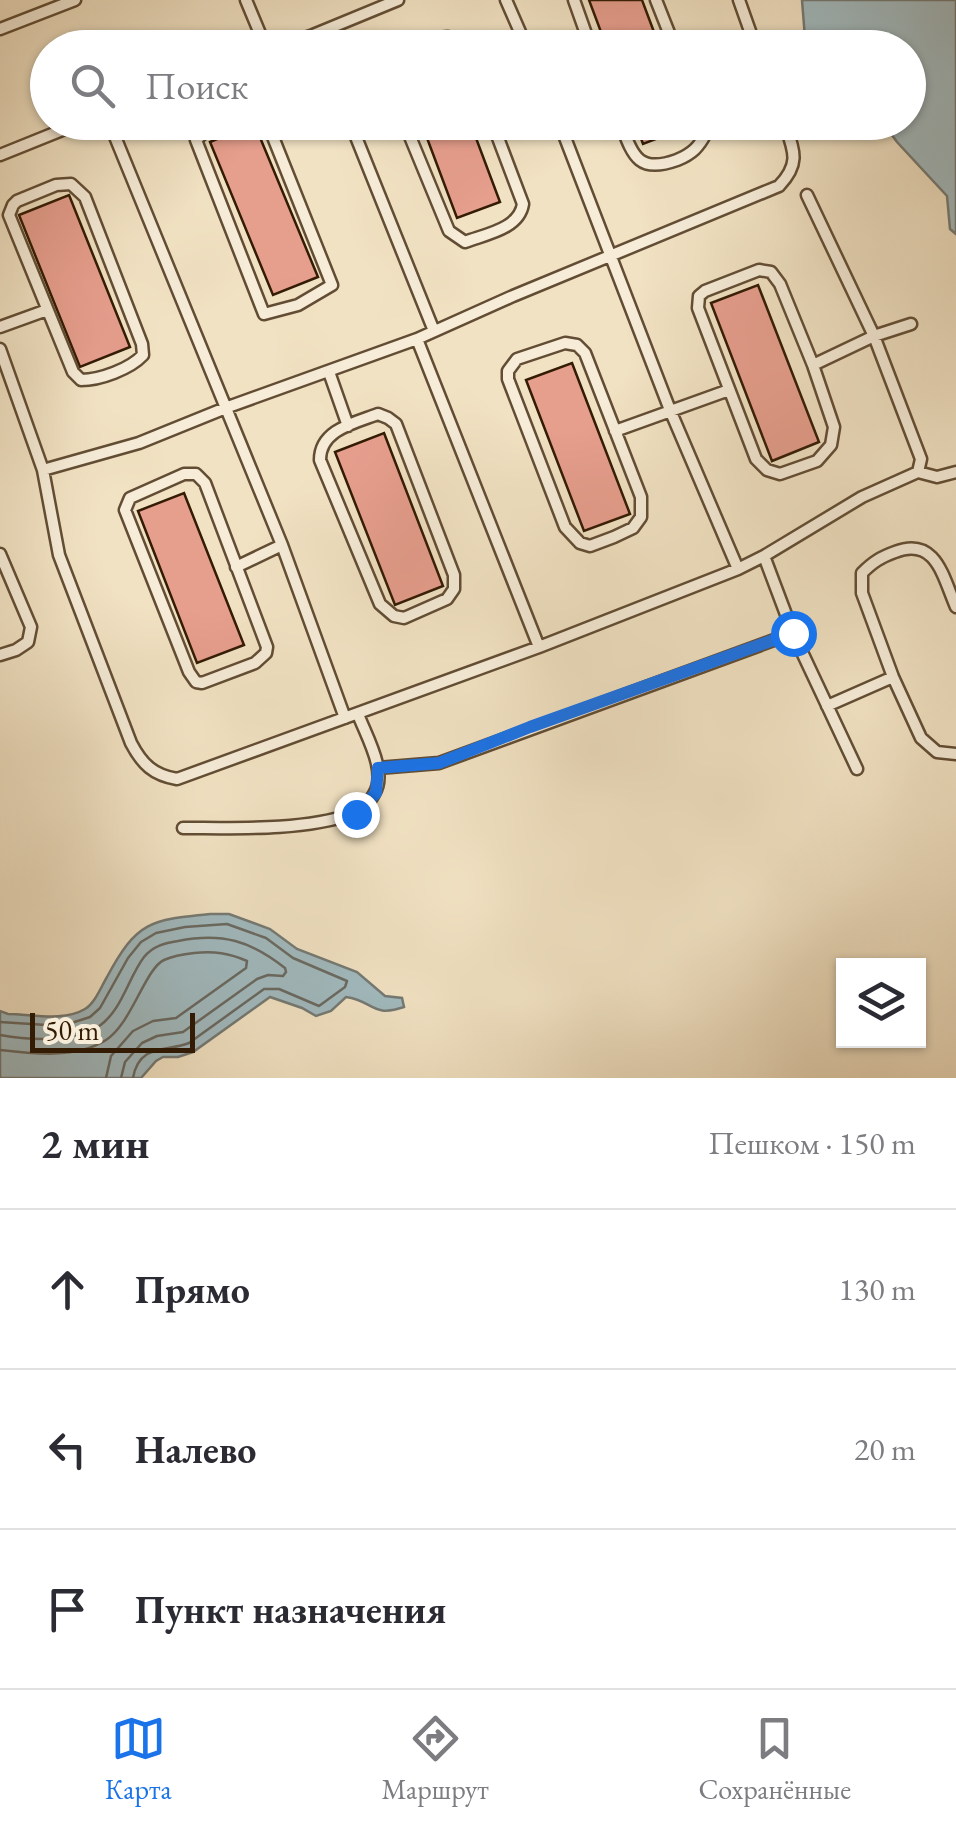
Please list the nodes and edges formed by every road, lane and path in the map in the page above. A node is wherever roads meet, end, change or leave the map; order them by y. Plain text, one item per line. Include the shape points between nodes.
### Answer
1 (74, 0) edge
2 (246, 0) edge
3 (398, 0) edge
4 (506, 0) edge
5 (574, 0) edge
6 (656, 0) edge
7 (739, 0) edge
8 (0, 30) edge
9 (258, 30) edge
10 (325, 30) edge
11 (519, 30) edge
12 (585, 30) edge
13 (668, 30) edge
14 (750, 30) edge
15 (37, 140) edge
16 (116, 140) edge
17 (196, 140) edge
18 (274, 140) edge
19 (357, 140) edge
20 (412, 140) edge
21 (499, 140) edge
22 (565, 140) edge
23 (628, 140) edge
24 (702, 140) edge
25 (789, 140) edge
26 (0, 155) edge
27 (806, 194) dead end
28 (612, 256) junction
29 (47, 310) junction
30 (910, 324) dead end
31 (0, 327) edge
32 (434, 331) junction
33 (874, 336) junction
34 (417, 339) junction
35 (0, 349) edge
36 (813, 364) junction
37 (329, 372) junction
38 (729, 390) junction
39 (228, 407) junction
40 (670, 410) junction
41 (348, 426) junction
42 (615, 431) junction
43 (44, 470) junction
44 (918, 472) junction
45 (956, 472) edge
46 (282, 544) junction
47 (0, 554) edge
48 (764, 556) junction
49 (236, 568) junction
50 (738, 568) junction
51 (956, 606) edge
52 (793, 633) junction
53 (539, 647) junction
54 (0, 655) edge
55 (893, 676) junction
56 (828, 706) junction
57 (358, 714) junction
58 (345, 718) junction
59 (956, 754) edge
60 (378, 768) junction
61 (856, 769) dead end
62 (183, 828) dead end

1 - 8 lane
2 - 9 lane
3 - 10 lane
4 - 11 lane
5 - 12 lane
6 - 13 lane
7 - 14 lane
15 - 26 lane
16 - 39 lane
17 - 18 lane via 264,314 298,306 332,285
19 - 32 lane
20 - 21 lane via 450,231 465,242 522,215 524,204
22 - 28 lane
23 - 24 lane via 636,157 657,167 689,155
25 - 28 lane via 795,161 779,186
27 - 33 lane
28 - 32 lane
28 - 40 lane
29 - 29 lane via 9,210 17,201 71,184 86,197 144,355 80,380
29 - 31 lane
30 - 33 lane
32 - 34 lane
33 - 36 lane
33 - 44 lane via 921,458
34 - 37 lane
34 - 53 lane
35 - 43 lane
36 - 38 lane via 834,427 831,445 817,461 780,474 756,459
36 - 38 lane via 777,277 759,270 710,287 698,302
37 - 39 lane
37 - 41 lane
38 - 40 lane
39 - 43 lane via 140,443
39 - 46 lane
40 - 42 lane
40 - 50 lane
41 - 41 lane via 328,436 320,460 380,604 404,618 447,599 454,574 396,424 378,414
42 - 42 lane via 641,497 641,517 634,528 590,546 565,527 508,371 517,359 576,345 586,353
43 - 58 lane via 59,555 131,743 150,770 177,779
44 - 45 lane
44 - 48 lane via 862,496
46 - 49 lane
46 - 58 lane
47 - 54 lane via 31,628 28,642
48 - 50 lane
48 - 52 lane
49 - 49 lane via 266,654 196,682 126,504 196,474
50 - 53 lane
51 - 55 lane via 925,549 908,547 862,573 862,593
52 - 56 lane
52 - 60 lane via 439,763
53 - 57 lane
55 - 56 lane
55 - 59 lane via 922,738 937,752
56 - 61 lane
57 - 58 lane
57 - 60 lane
60 - 62 lane via 376,793 356,814 308,823

